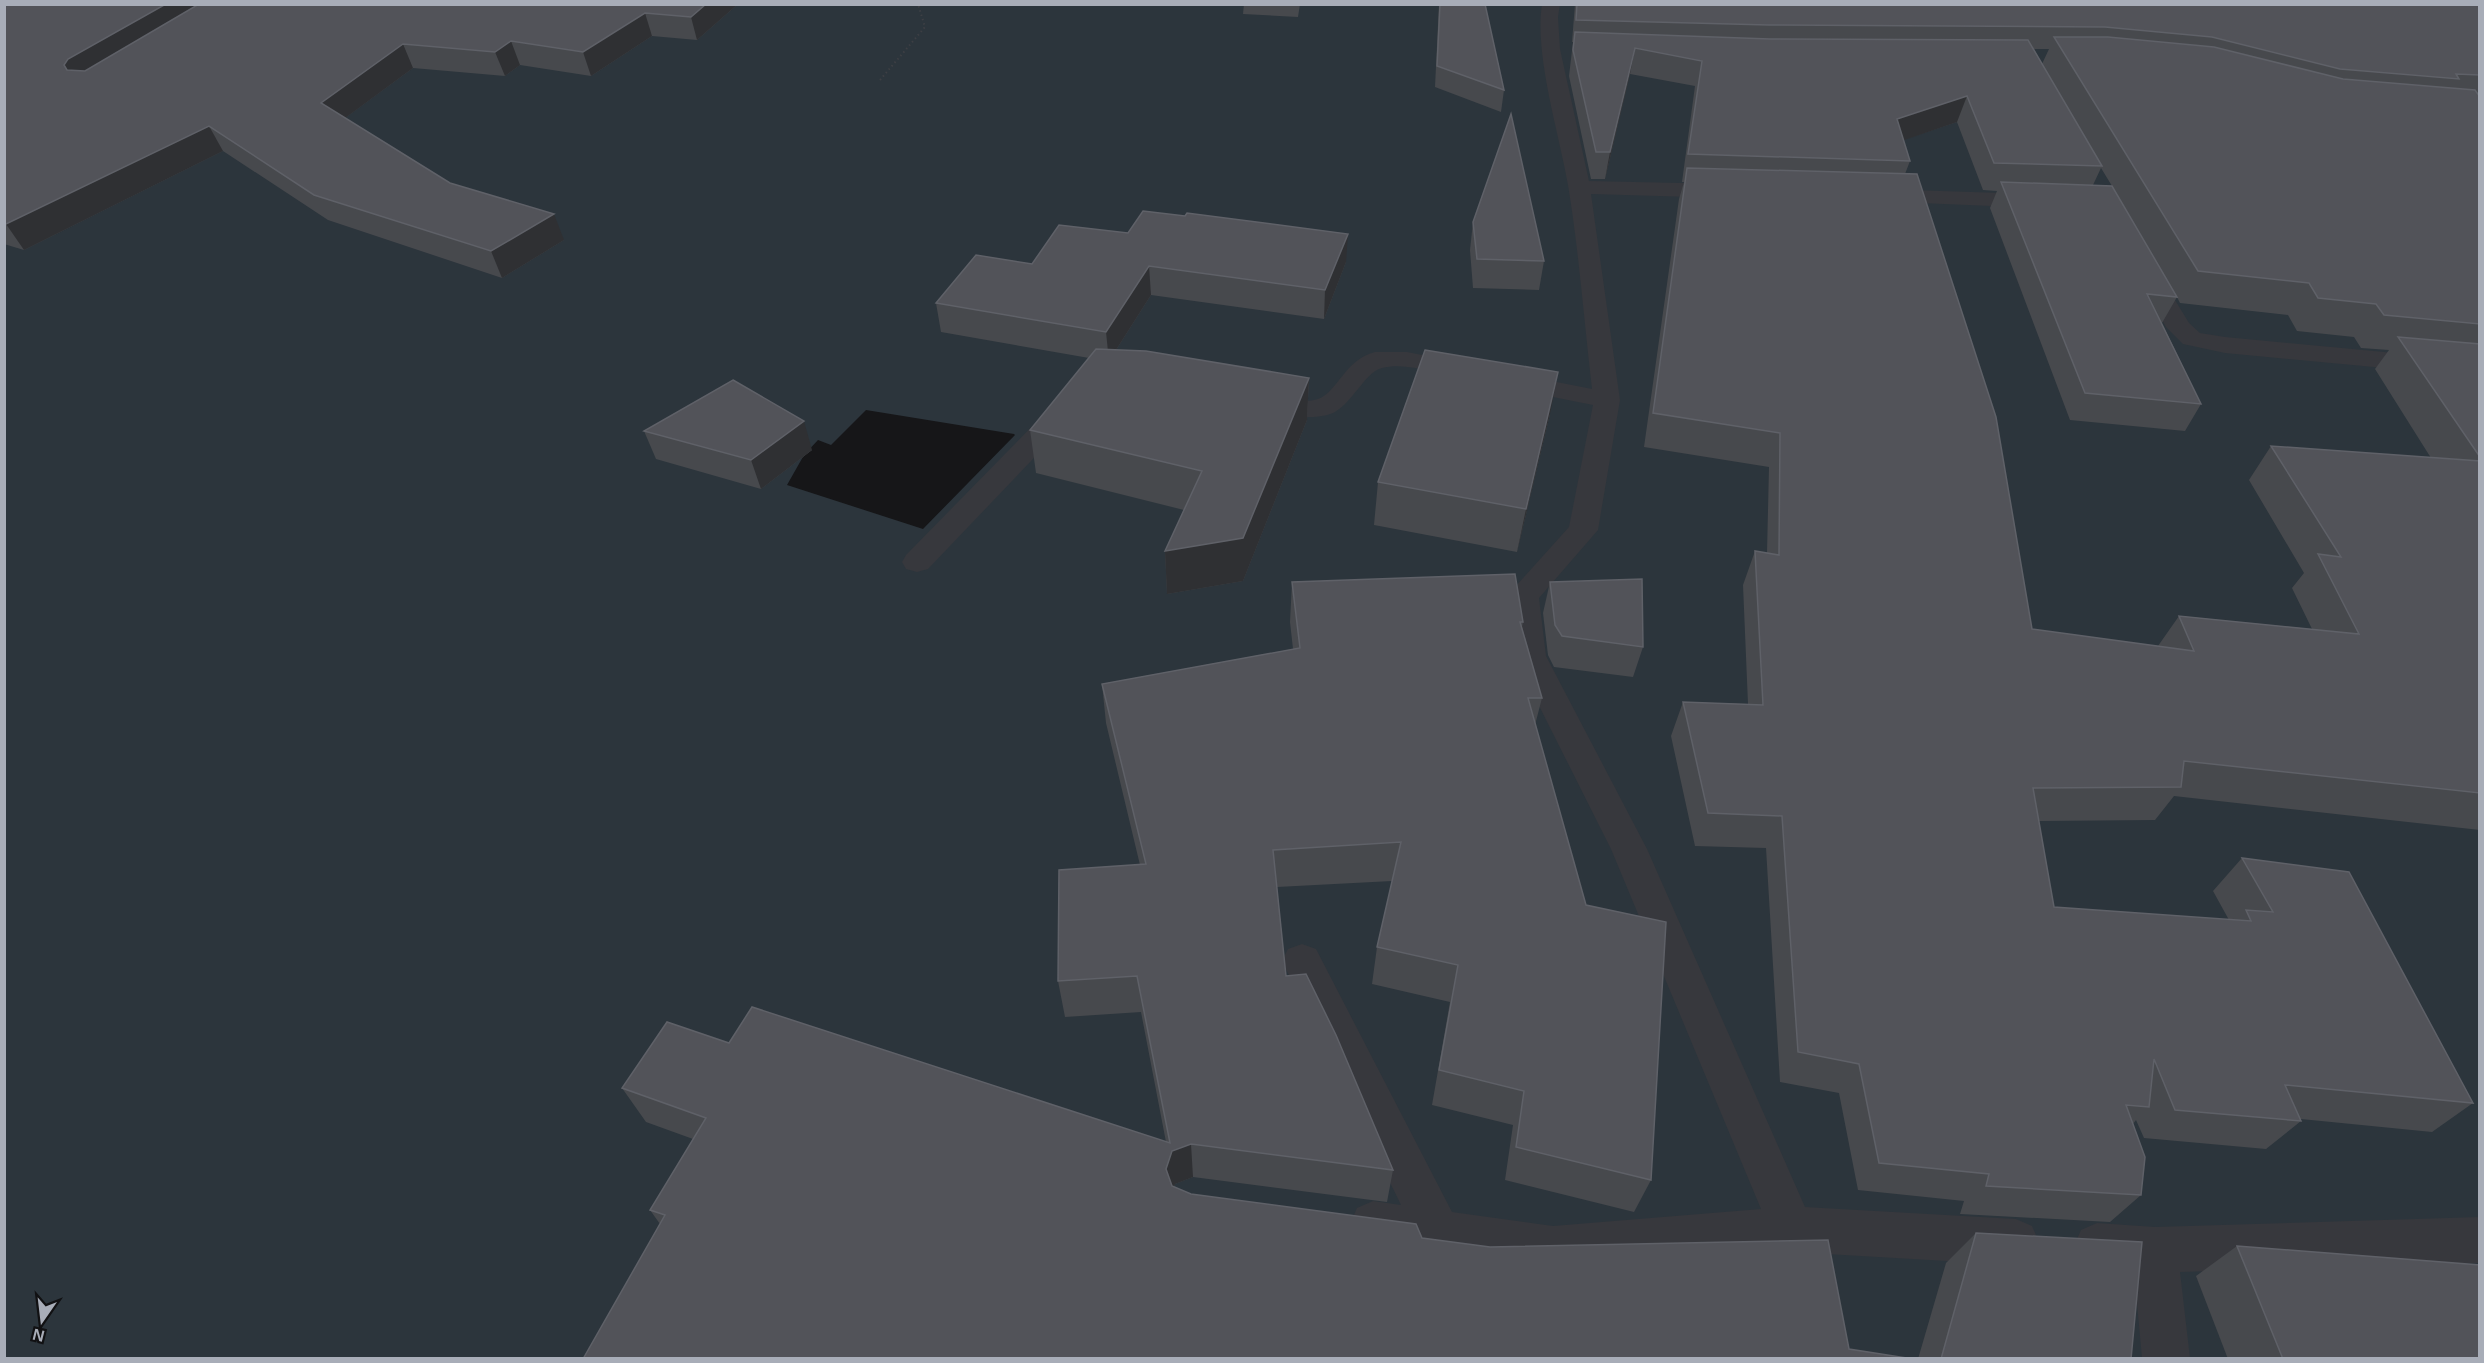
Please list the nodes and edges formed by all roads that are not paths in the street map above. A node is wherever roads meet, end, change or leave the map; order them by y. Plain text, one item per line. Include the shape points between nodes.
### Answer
1 (1551, 4) edge
2 (1579, 187) junction
3 (1744, 192) edge
4 (1861, 196) edge
5 (2061, 202) edge
6 (2138, 255) edge
7 (2480, 369) edge
8 (1082, 391) edge
9 (1239, 398) edge
10 (1607, 400) junction
11 (917, 561) dead end
12 (1302, 961) dead end
13 (1333, 1219) edge
14 (1792, 1229) junction
15 (1438, 1233) junction
16 (2480, 1240) edge
17 (2155, 1250) junction
18 (2166, 1359) edge

1 - 2 street via 1549,17 1563,50
2 - 3 street
2 - 10 street
4 - 5 street
6 - 7 street via 2179,327 2192,339
8 - 11 street
9 - 10 street via 1295,408 1324,407 1375,360 1407,360
10 - 14 street via 1583,530 1523,596 1530,656 1629,849
12 - 15 street
13 - 15 street
14 - 15 street via 1553,1249
14 - 17 street
16 - 17 street
17 - 18 street

